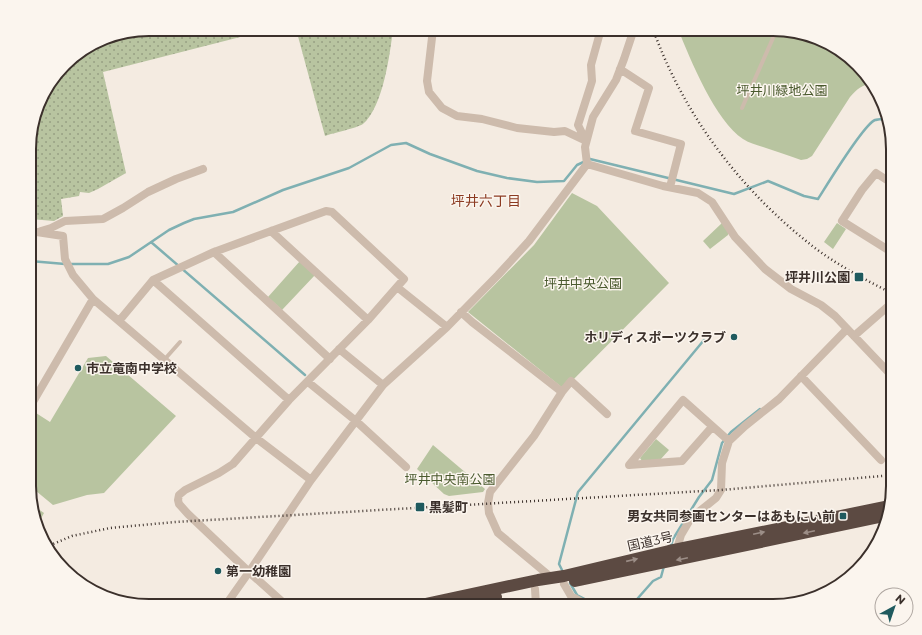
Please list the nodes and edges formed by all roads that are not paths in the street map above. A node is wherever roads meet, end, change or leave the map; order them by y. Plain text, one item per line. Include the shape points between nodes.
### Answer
1 (432, 36) edge
2 (599, 36) edge
3 (632, 36) edge
4 (774, 36) edge
5 (620, 69) junction
6 (742, 108) dead end
7 (585, 144) junction
8 (587, 164) junction
9 (203, 169) dead end
10 (886, 179) edge
11 (671, 184) junction
12 (36, 230) edge
13 (36, 231) edge
14 (271, 231) junction
15 (886, 249) edge
16 (214, 252) junction
17 (153, 280) junction
18 (398, 287) junction
19 (94, 299) junction
20 (886, 308) edge
21 (461, 312) junction
22 (368, 320) junction
23 (119, 321) junction
24 (447, 327) junction
25 (847, 329) junction
26 (854, 336) junction
27 (180, 342) dead end
28 (339, 349) junction
29 (330, 359) junction
30 (164, 360) junction
31 (886, 370) edge
32 (801, 376) junction
33 (308, 382) junction
34 (383, 386) junction
35 (562, 392) junction
36 (36, 397) edge
37 (289, 400) junction
38 (607, 414) dead end
39 (356, 421) junction
40 (712, 427) junction
41 (256, 438) junction
42 (727, 439) junction
43 (881, 460) dead end
44 (406, 467) dead end
45 (311, 480) junction
46 (884, 507) edge
47 (882, 517) edge
48 (677, 549) junction
49 (249, 572) junction
50 (552, 578) junction
51 (564, 584) junction
52 (535, 588) junction
53 (230, 599) edge
54 (279, 599) edge
55 (449, 599) edge
56 (487, 599) edge
57 (536, 599) edge
58 (576, 599) edge

1 - 7 street via 427,80 429,92 442,108 457,116 517,128 565,131
2 - 7 street via 591,65 592,81 578,125
3 - 5 street
4 - 6 lane
5 - 7 street via 593,117
5 - 11 street via 649,88 634,131 681,144
7 - 8 street
8 - 11 street
8 - 21 street via 529,241
9 - 12 street via 176,178 148,192 103,219 65,221 51,228
10 - 15 street via 876,173 842,221
11 - 25 street via 698,193 712,202 735,237 765,269 791,289 821,305
13 - 19 street via 63,236 65,259 73,275
14 - 16 street
14 - 18 street via 326,211 332,212 404,279
14 - 22 street
16 - 17 street
16 - 29 street
17 - 23 street
17 - 37 street
18 - 22 street
18 - 24 street
19 - 23 street
19 - 36 street
20 - 26 street
21 - 24 street
21 - 35 street
22 - 28 street
23 - 30 street
24 - 34 street
25 - 26 street
25 - 32 street
26 - 31 street
27 - 30 lane
28 - 29 street
28 - 34 street
29 - 33 street
30 - 41 street
32 - 42 street via 779,399
32 - 43 street
33 - 37 street
33 - 39 street
34 - 39 street
35 - 38 street via 571,381
35 - 50 street via 534,436 490,492 488,502 489,513 498,533
37 - 41 street
39 - 44 street
39 - 45 street
40 - 40 street via 683,400 629,465 682,461
40 - 42 street
41 - 45 street
41 - 49 street via 233,464 184,490 178,500 188,514
42 - 48 street via 722,463 721,490 716,498 691,518 681,535
45 - 49 street
48 -> 46 highway, 国道3号
47 -> 51 highway, 国道3号
50 -> 48 highway, 国道3号
49 - 53 street
49 - 54 street
50 - 55 highway, 国道3号
51 - 52 highway, 国道3号
51 - 58 street via 571,596
52 - 56 highway, 国道3号
52 - 57 street

